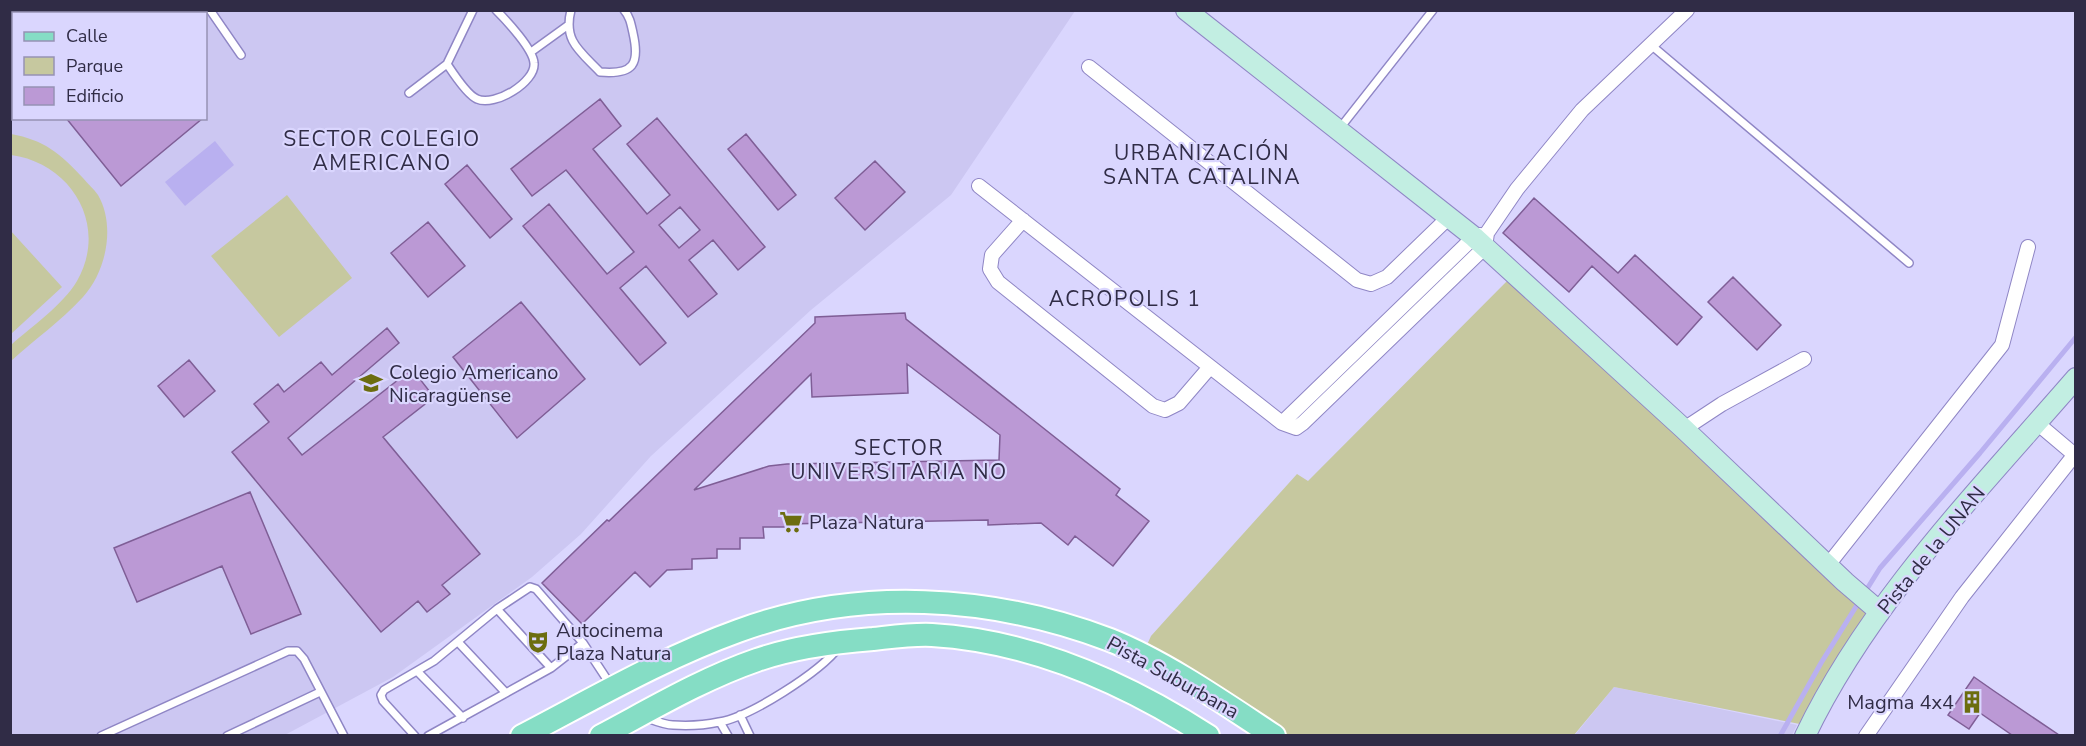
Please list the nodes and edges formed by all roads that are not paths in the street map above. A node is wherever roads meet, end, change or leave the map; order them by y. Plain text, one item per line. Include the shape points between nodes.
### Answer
1 (473, 10) edge
2 (496, 10) edge
3 (571, 10) edge
4 (624, 10) edge
5 (1186, 10) edge
6 (1433, 10) edge
7 (1687, 10) edge
8 (209, 13) edge
9 (567, 26) junction
10 (1651, 45) junction
11 (531, 52) junction
12 (241, 54) dead end
13 (447, 64) junction
14 (1089, 67) dead end
15 (409, 93) dead end
16 (1338, 130) junction
17 (979, 186) dead end
18 (1449, 217) junction
19 (1023, 220) junction
20 (1482, 239) junction
21 (2028, 247) dead end
22 (1909, 263) dead end
23 (1804, 359) dead end
24 (1210, 367) junction
25 (2076, 378) edge
26 (2037, 423) junction
27 (1684, 429) junction
28 (2075, 454) edge
29 (1828, 565) junction
30 (497, 609) junction
31 (1880, 612) junction
32 (844, 641) junction
33 (458, 642) junction
34 (584, 643) junction
35 (551, 668) junction
36 (417, 670) junction
37 (613, 689) junction
38 (320, 692) junction
39 (506, 693) junction
40 (740, 715) junction
41 (638, 716) junction
42 (463, 718) junction
43 (720, 722) junction
44 (101, 735) edge
45 (226, 735) edge
46 (344, 735) edge
47 (415, 735) edge
48 (428, 735) edge
49 (522, 735) edge
50 (601, 735) edge
51 (728, 735) edge
52 (750, 735) edge
53 (1208, 735) edge
54 (1274, 735) edge
55 (1805, 735) edge
56 (1866, 735) edge

1 - 13 lane
2 - 11 lane
3 - 9 lane
4 - 9 lane via 637,51 634,62 625,71 600,72 572,41
5 - 16 street
6 - 16 lane
7 - 10 street
8 - 12 lane
9 - 11 lane
10 - 20 street via 1582,110
10 - 22 lane
11 - 13 lane via 534,70 521,85 492,101 477,99
13 - 15 lane
14 - 18 street via 1357,280 1371,284 1387,277
16 - 18 street
17 - 19 street
18 - 20 street
19 - 24 street
19 - 24 street via 992,255 990,269 999,282 1153,406 1165,410 1179,403
20 - 24 street via 1282,423
20 - 27 street
21 - 29 street via 2002,345
23 - 27 street
25 - 26 street, Pista de la UNAN
26 - 28 street
26 - 31 street, Pista de la UNAN via 1919,560
27 - 29 street
28 - 56 street via 1962,597
29 - 31 street
30 - 33 lane
30 - 34 lane via 530,587 536,589
30 - 35 lane
31 - 55 street, Pista de la UNAN
32 - 40 lane via 832,657 792,687
32 - 41 main road, Pista Suburbana via 757,660 696,685
32 - 53 main road, Pista Suburbana via 930,635 985,641 1041,655 1081,669
33 - 36 lane
33 - 39 lane
34 - 35 lane
34 - 37 lane
35 - 39 lane
36 - 42 lane
36 - 47 lane via 381,695
37 - 49 main road, Pista Suburbana
37 - 54 main road, Pista Suburbana via 684,653 786,616 837,606 939,603 1042,618 1111,641 1168,670
38 - 44 lane via 304,659 297,651 288,651
38 - 45 lane
38 - 46 lane
39 - 42 lane
40 - 43 lane
40 - 52 lane
41 - 43 lane via 672,726
41 - 50 main road, Pista Suburbana
42 - 48 lane
43 - 51 lane

